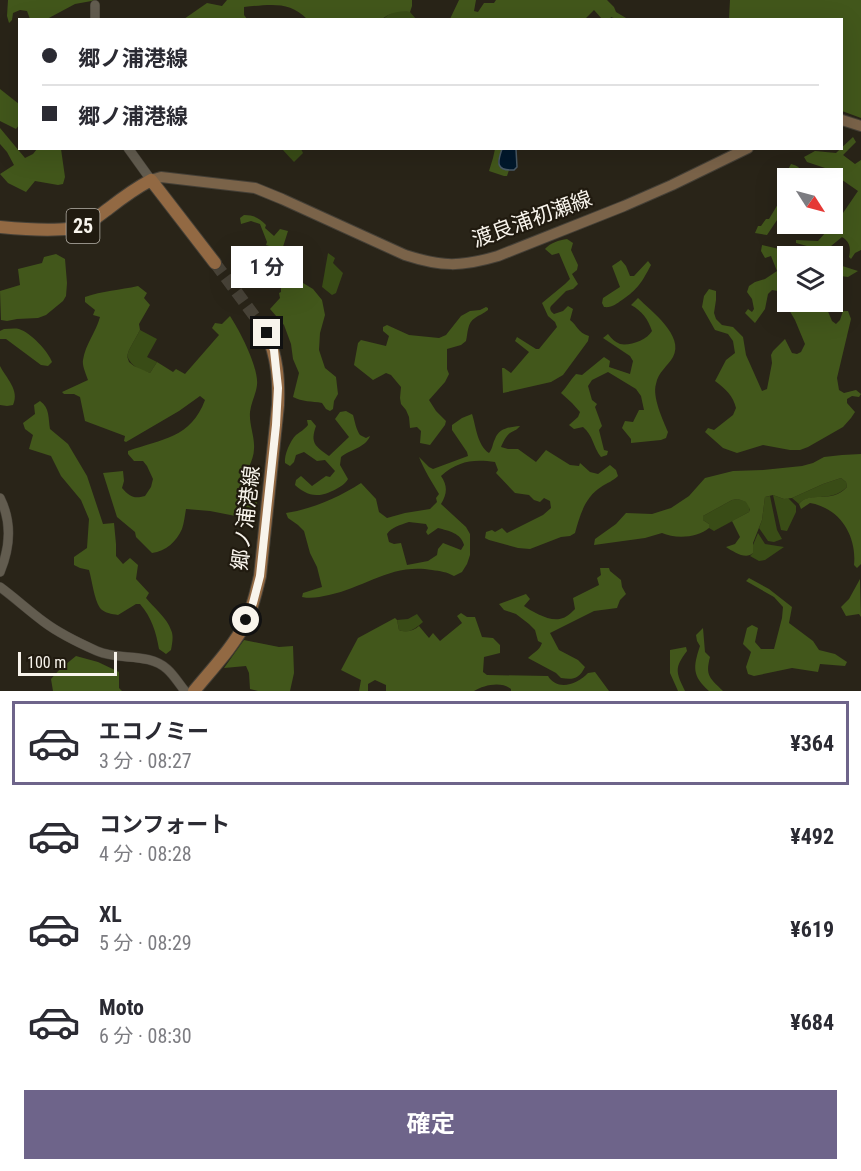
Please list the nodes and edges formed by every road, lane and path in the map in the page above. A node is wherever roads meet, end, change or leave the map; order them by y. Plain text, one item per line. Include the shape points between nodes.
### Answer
1 (95, 5) dead end
2 (95, 18) edge
3 (843, 120) edge
4 (861, 126) edge
5 (130, 150) edge
6 (744, 150) edge
7 (152, 180) junction
8 (0, 227) edge
9 (215, 263) tunnel mouth
10 (267, 333) tunnel mouth
11 (0, 498) edge
12 (0, 572) edge
13 (0, 587) edge
14 (185, 691) edge
15 (194, 691) edge

1 - 2 street
3 - 4 main road
5 - 7 street
6 - 7 main road, 渡良浦初瀬線 via 624,206 498,256 454,265 405,255 255,188 161,177
7 - 8 main road, 25 via 81,226
7 - 9 main road
10 - 15 main road, 郷ノ浦港線 via 274,350 278,388 260,576 253,603 238,634
11 - 12 street via 9,539
13 - 14 street via 44,622 91,648 110,656 156,662

